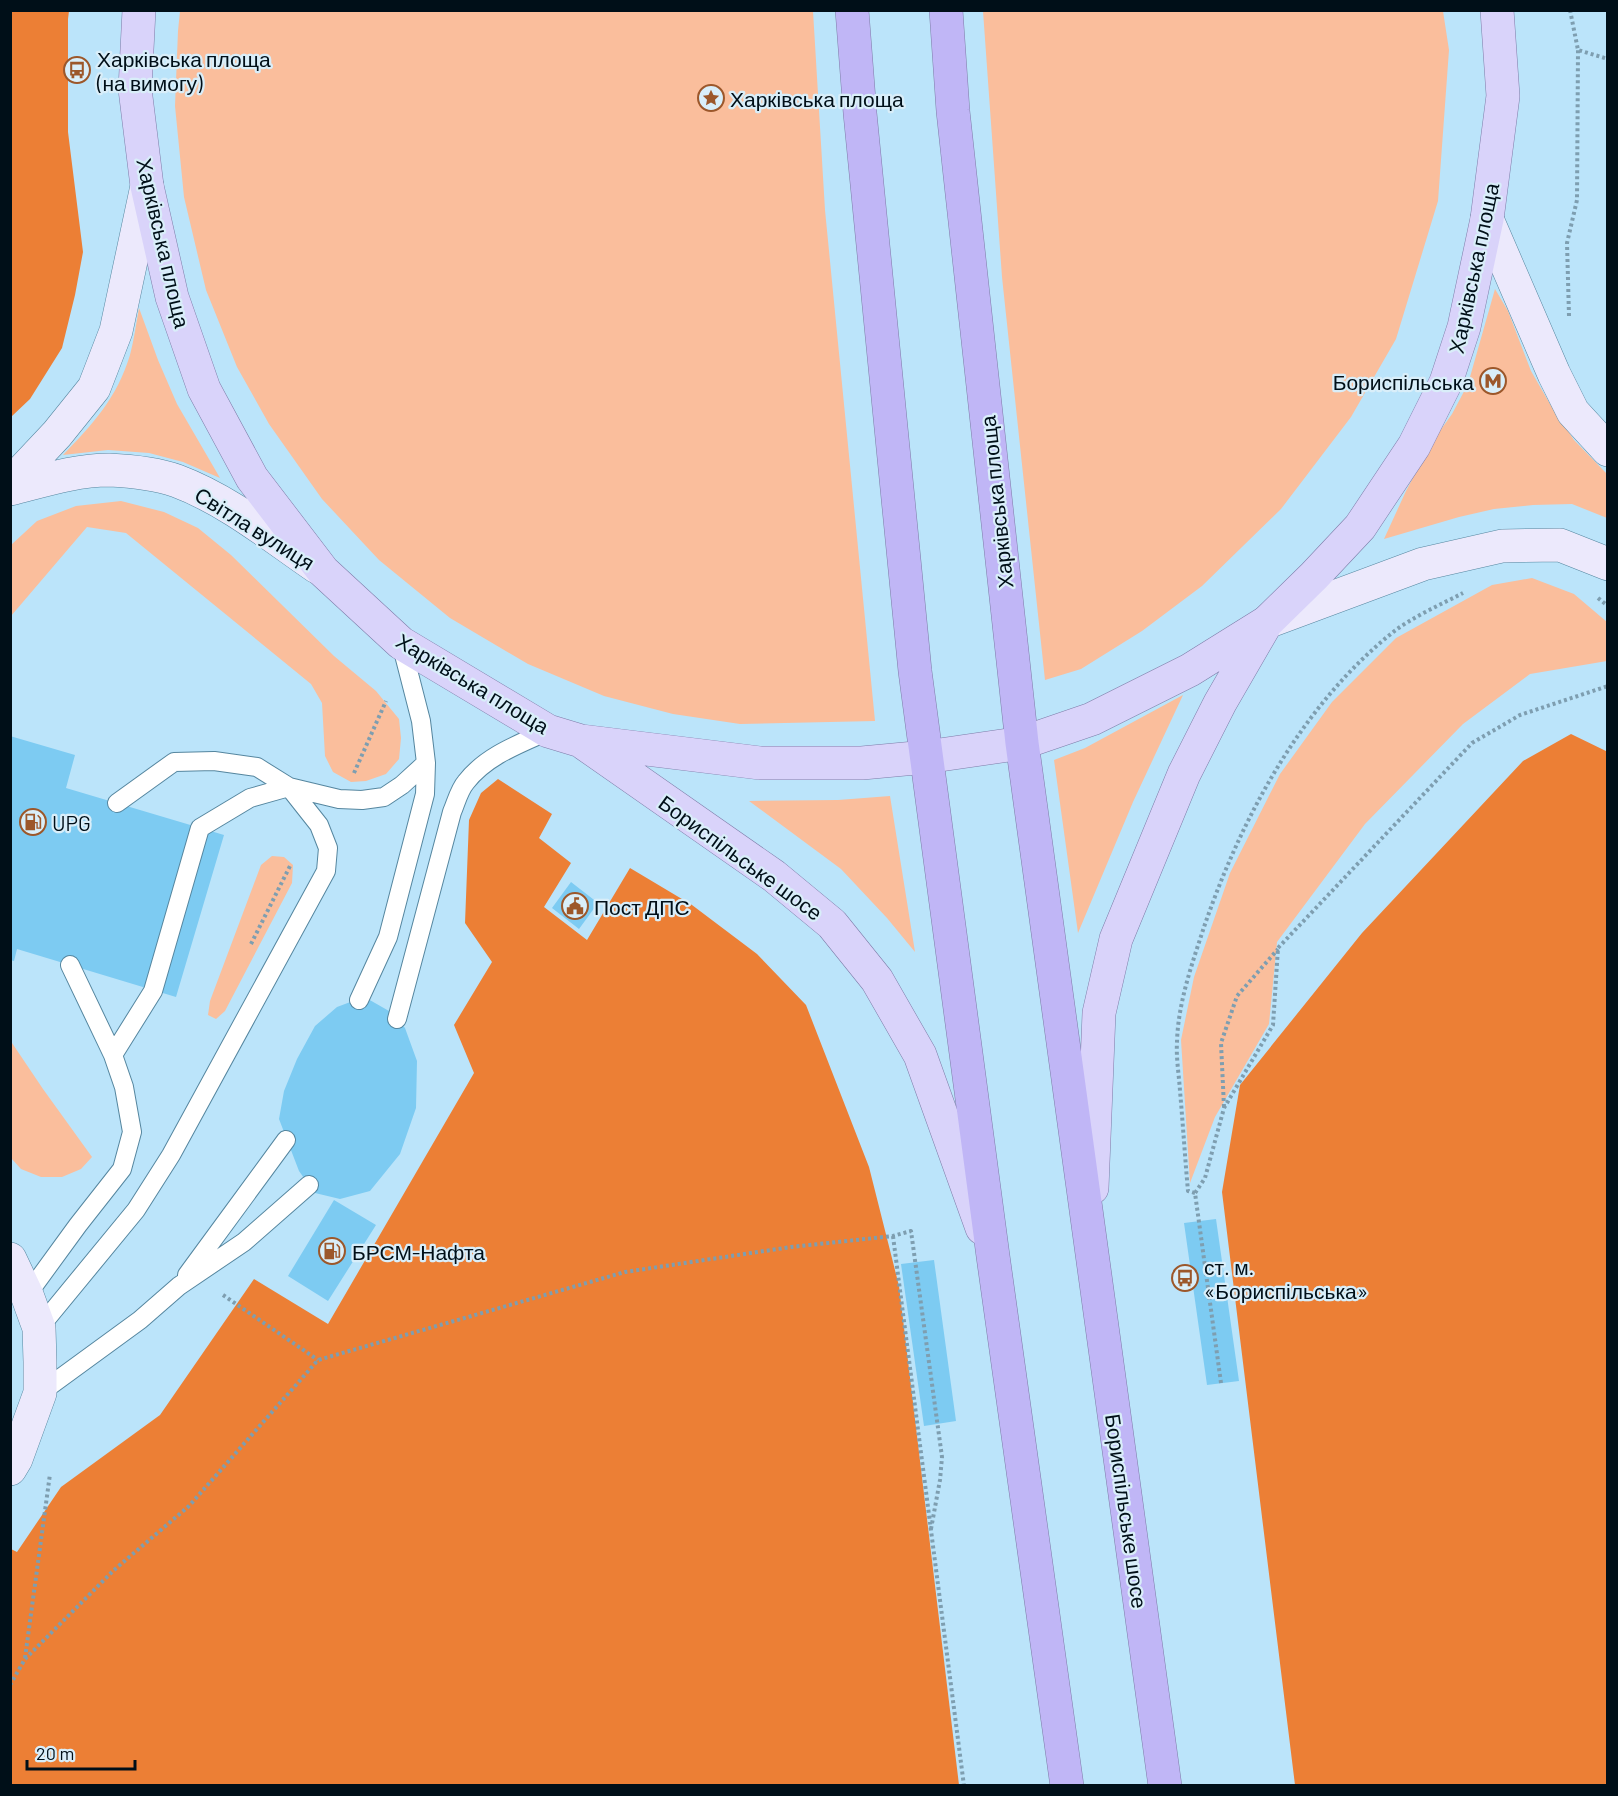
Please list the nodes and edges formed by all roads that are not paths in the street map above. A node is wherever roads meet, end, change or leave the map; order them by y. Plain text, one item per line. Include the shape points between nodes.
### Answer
1 (139, 10) edge
2 (852, 10) edge
3 (946, 10) edge
4 (1497, 10) edge
5 (147, 186) junction
6 (1487, 219) junction
7 (1608, 450) edge
8 (10, 484) edge
9 (10, 489) edge
10 (1608, 564) edge
11 (323, 571) junction
12 (1267, 622) junction
13 (401, 643) junction
14 (548, 731) junction
15 (581, 741) junction
16 (1022, 743) junction
17 (926, 758) junction
18 (426, 763) junction
19 (289, 788) junction
20 (117, 803) dead end
21 (70, 965) dead end
22 (359, 999) dead end
23 (397, 1019) dead end
24 (113, 1054) junction
25 (286, 1140) dead end
26 (309, 1185) dead end
27 (1090, 1238) junction
28 (993, 1256) junction
29 (10, 1259) edge
30 (179, 1286) junction
31 (27, 1295) junction
32 (39, 1328) junction
33 (40, 1393) junction
34 (10, 1470) edge
35 (1067, 1785) edge
36 (1165, 1785) edge

1 - 5 main road, Харківська площа via 135,89
2 - 17 highway
3 - 16 highway, Харківська площа
4 - 6 main road, Харківська площа via 1503,96
5 - 8 main road via 116,331 94,388
5 - 11 main road, Харківська площа via 172,297 204,389 252,478
6 - 7 main road via 1573,412
6 - 12 main road, Харківська площа via 1464,327 1446,382 1414,446 1360,527
9 - 11 main road, Світла вулиця via 108,470 176,481 226,505
10 - 12 main road via 1560,545 1502,546 1423,564
11 - 13 main road, Харківська площа
12 - 16 main road, Харківська площа via 1190,670 1102,714
12 - 27 main road, Бориспільське шосе via 1184,774 1116,939 1099,1013
13 - 14 main road, Харківська площа
13 - 18 lane via 421,721
14 - 15 main road, Харківська площа
14 - 23 lane via 487,762 465,783 452,812
15 - 17 main road, Харківська площа via 760,763 862,763
15 - 28 main road, Бориспільське шосе via 774,876 832,924 877,980 920,1055
16 - 17 main road, Харківська площа
16 - 27 highway, Бориспільське шосе
17 - 28 highway, Бориспільське шосе
18 - 19 lane via 384,797 339,799
18 - 22 lane via 425,794 388,937
19 - 20 lane via 257,767 214,761 174,762
19 - 24 lane via 250,798 200,828 153,991
19 - 32 lane via 319,825 328,848 326,871 171,1155 136,1210
21 - 24 lane
24 - 31 lane via 132,1132 122,1169
25 - 30 lane
26 - 30 lane via 244,1242
27 - 36 highway, Бориспільське шосе
28 - 35 highway, Бориспільське шосе
29 - 31 main road
30 - 33 lane via 140,1320
31 - 32 main road
32 - 33 main road
33 - 34 main road

